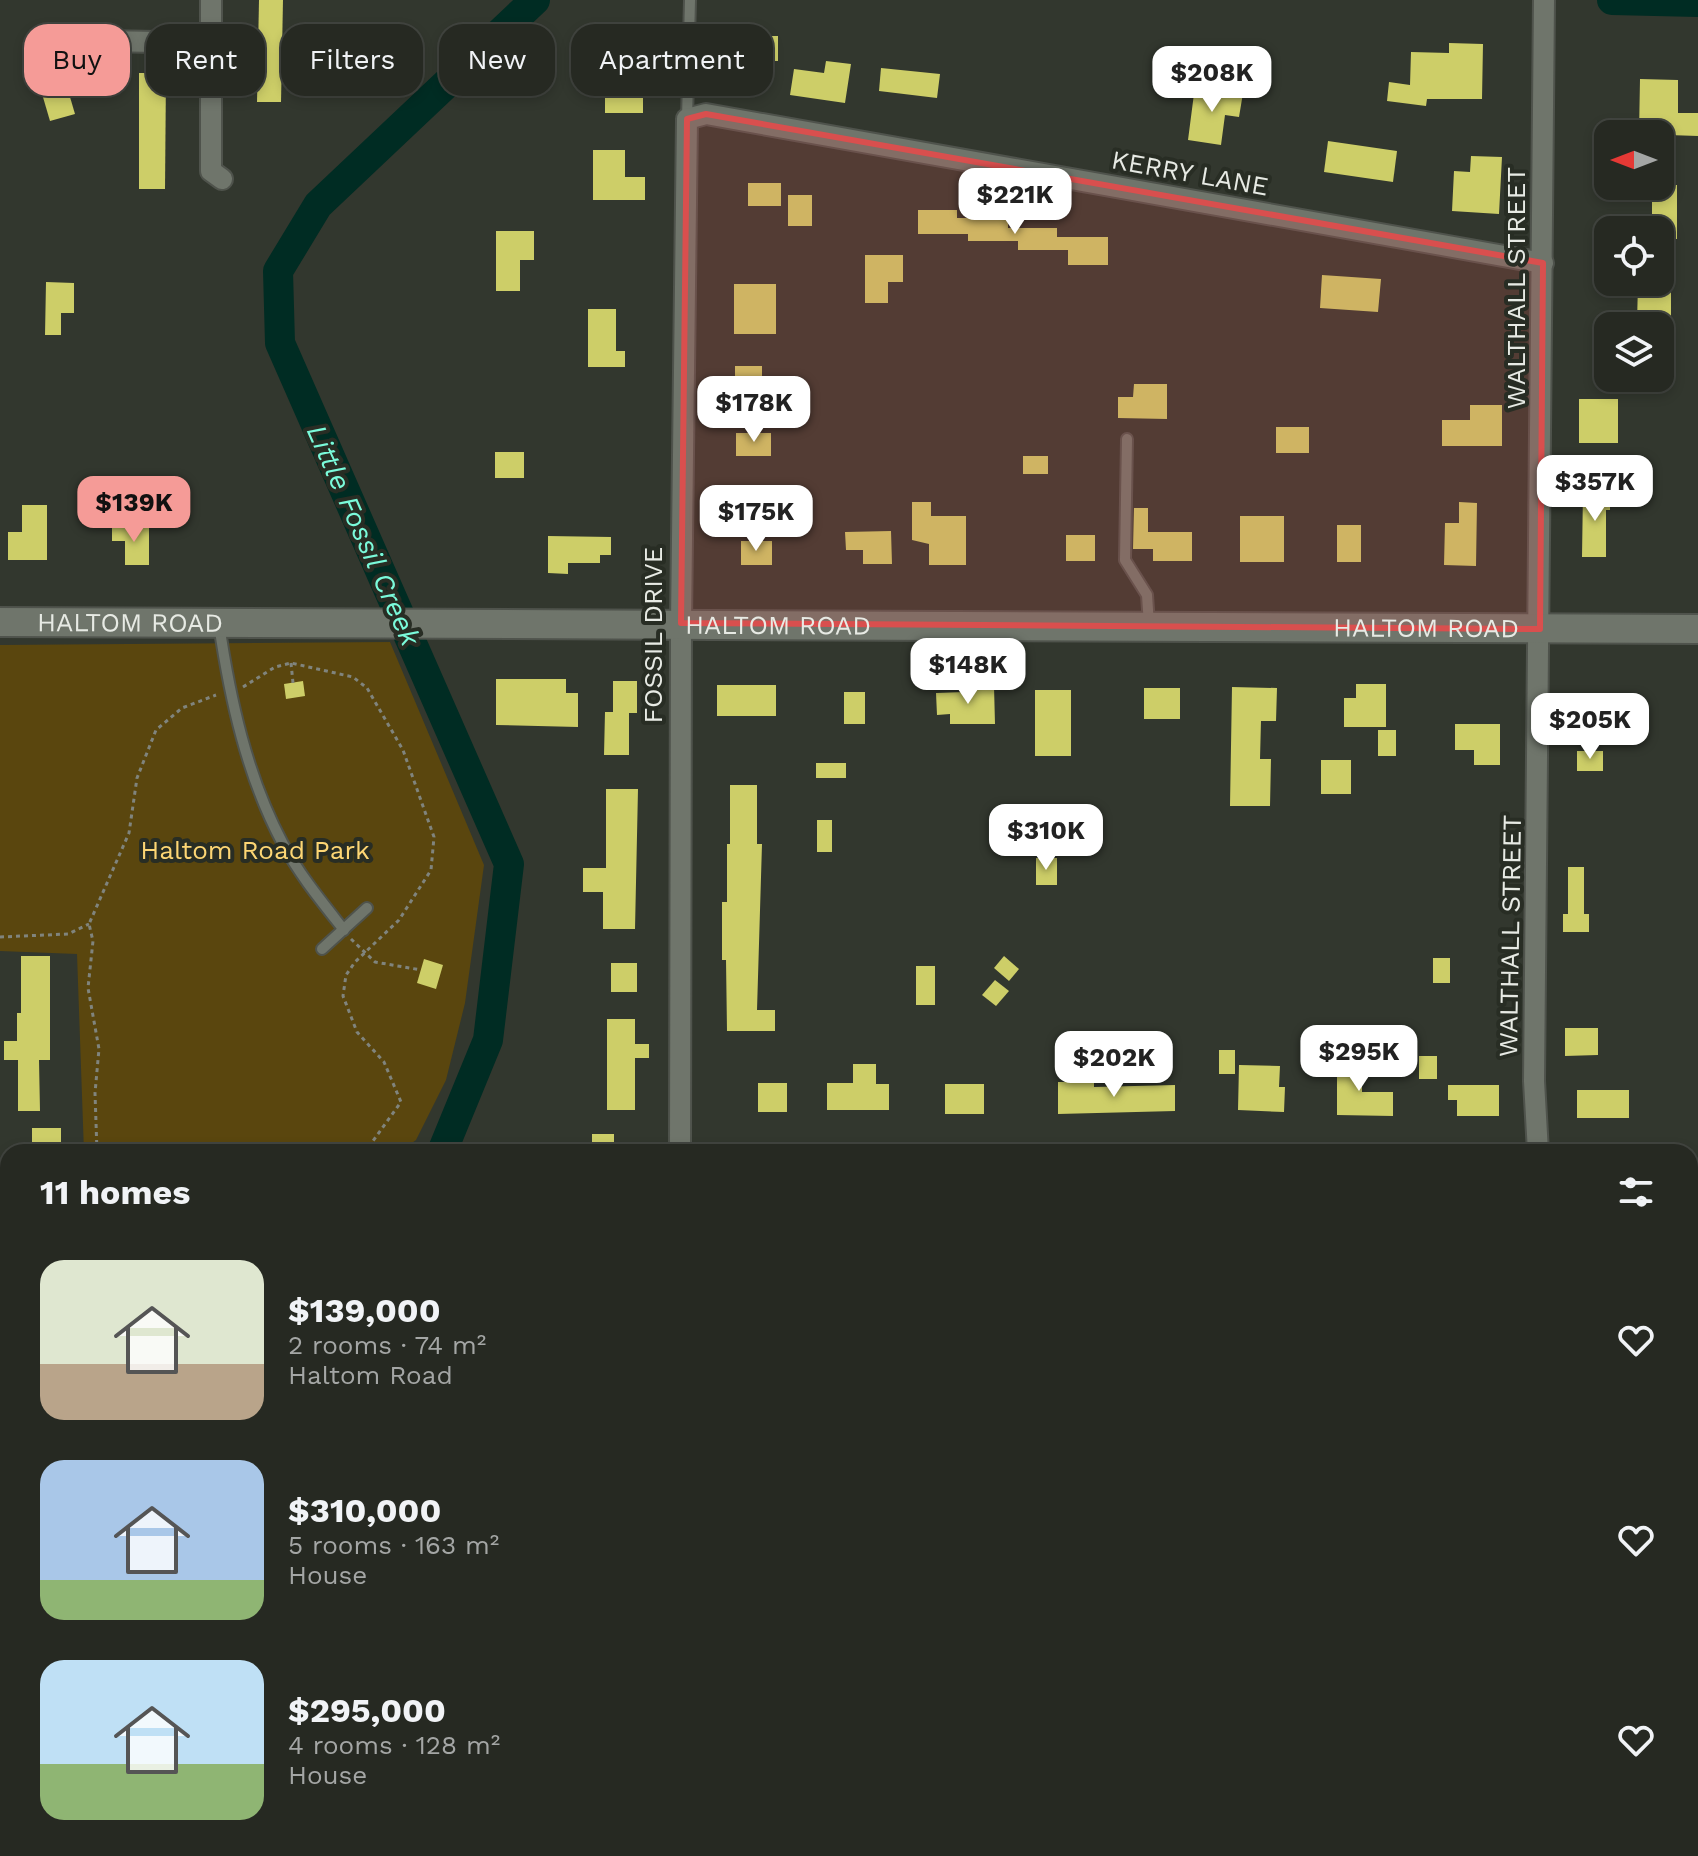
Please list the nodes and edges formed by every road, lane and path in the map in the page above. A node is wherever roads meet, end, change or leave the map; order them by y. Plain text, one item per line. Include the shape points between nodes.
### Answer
1 (211, 0) edge
2 (690, 0) edge
3 (1544, 0) edge
4 (210, 24) edge
5 (210, 96) edge
6 (687, 119) junction
7 (222, 179) dead end
8 (1543, 263) junction
9 (1127, 439) dead end
10 (0, 622) edge
11 (219, 622) junction
12 (681, 623) junction
13 (1149, 627) junction
14 (1540, 629) junction
15 (1698, 629) edge
16 (291, 663) junction
17 (293, 683) dead end
18 (230, 691) junction
19 (367, 908) dead end
20 (89, 924) junction
21 (344, 930) junction
22 (0, 937) edge
23 (322, 949) dead end
24 (364, 954) junction
25 (421, 970) dead end
26 (97, 1144) edge
27 (371, 1144) edge
28 (680, 1144) edge
29 (1538, 1144) edge

1 - 4 street
2 - 6 lane
3 - 8 street, WALTHALL STREET
5 - 7 street via 211,171
6 - 8 street, KERRY LANE via 706,114
6 - 12 street, FOSSIL DRIVE
8 - 14 street, WALTHALL STREET
9 - 13 lane via 1125,560 1147,595
10 - 11 main road, HALTOM ROAD
11 - 12 main road, HALTOM ROAD
11 - 18 lane
12 - 13 main road, HALTOM ROAD
12 - 28 street, FOSSIL DRIVE
13 - 14 main road, HALTOM ROAD
14 - 15 main road, HALTOM ROAD
14 - 29 street, WALTHALL STREET
16 - 17 path
16 - 18 path
16 - 24 path via 353,677 367,688 403,750 434,837 431,870 385,937
18 - 20 path via 182,708 156,730 137,778 129,833
18 - 21 lane via 256,781 283,844
19 - 21 lane
20 - 22 path via 68,934
20 - 26 path via 93,941 88,988 99,1049
21 - 23 lane
21 - 24 path
24 - 25 path via 375,962
24 - 27 path via 346,975 343,996 357,1032 384,1062 401,1102

